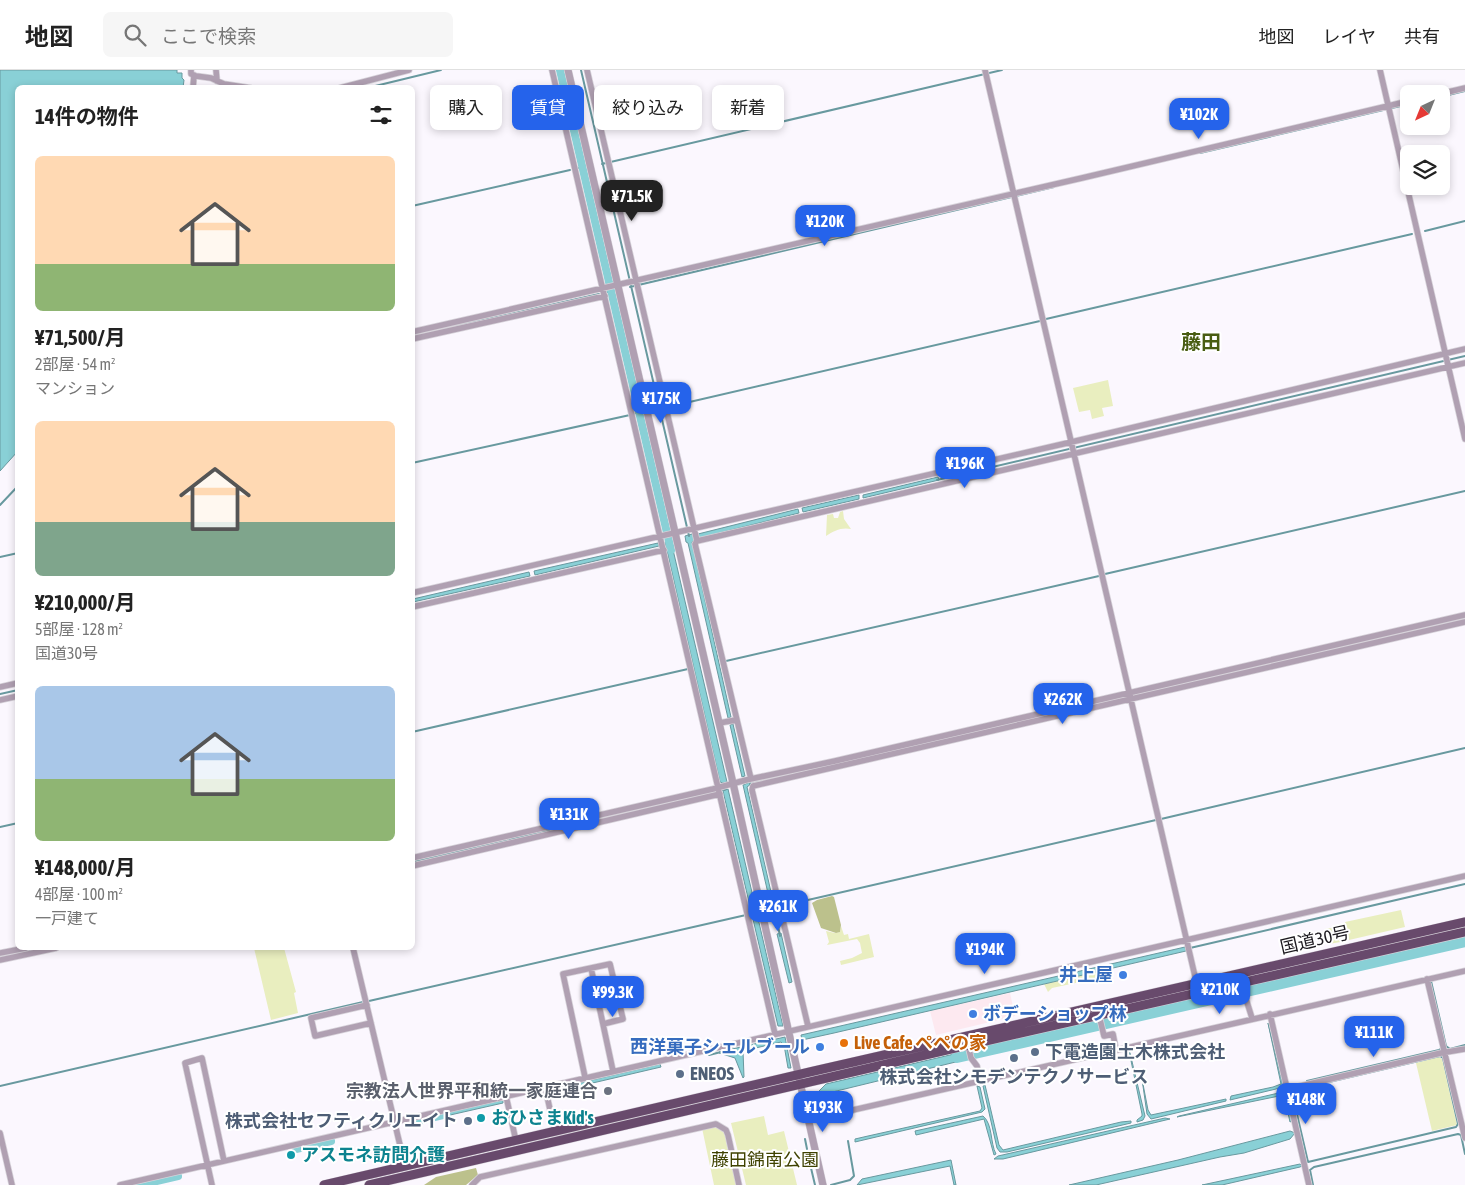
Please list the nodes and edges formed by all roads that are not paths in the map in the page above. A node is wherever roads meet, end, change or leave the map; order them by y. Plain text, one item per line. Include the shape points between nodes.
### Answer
1 (216, 70) edge
2 (409, 70) edge
3 (552, 70) edge
4 (568, 70) edge
5 (586, 70) edge
6 (1380, 70) edge
7 (986, 72) edge
8 (192, 73) edge
9 (217, 81) junction
10 (236, 85) edge
11 (352, 85) edge
12 (1465, 88) edge
13 (1450, 92) edge
14 (1400, 104) edge
15 (1389, 107) junction
16 (1014, 195) junction
17 (634, 283) junction
18 (610, 287) junction
19 (605, 296) junction
20 (415, 335) edge
21 (1465, 349) edge
22 (1447, 360) junction
23 (1465, 363) edge
24 (1465, 439) edge
25 (1072, 448) junction
26 (693, 534) junction
27 (666, 540) junction
28 (532, 573) junction
29 (415, 592) edge
30 (415, 606) edge
31 (1465, 615) edge
32 (1465, 622) edge
33 (15, 684) edge
34 (0, 687) edge
35 (1130, 696) junction
36 (15, 697) edge
37 (0, 700) edge
38 (732, 721) junction
39 (719, 724) junction
40 (750, 781) junction
41 (725, 785) junction
42 (720, 794) junction
43 (658, 805) junction
44 (495, 843) junction
45 (415, 857) edge
46 (415, 865) edge
47 (1465, 876) edge
48 (1465, 922) edge
49 (1465, 932) edge
50 (1187, 946) junction
51 (17, 950) edge
52 (47, 950) edge
53 (353, 950) edge
54 (0, 954) edge
55 (0, 960) edge
56 (591, 968) junction
57 (1465, 971) edge
58 (1427, 979) junction
59 (1242, 985) junction
60 (1197, 988) junction
61 (367, 1005) junction
62 (1270, 1014) junction
63 (1100, 1018) junction
64 (1252, 1018) junction
65 (371, 1023) junction
66 (603, 1024) junction
67 (808, 1026) junction
68 (789, 1031) junction
69 (775, 1034) junction
70 (968, 1048) junction
71 (1465, 1049) edge
72 (1116, 1050) junction
73 (1445, 1053) junction
74 (614, 1071) junction
75 (799, 1074) junction
76 (585, 1077) junction
77 (980, 1081) junction
78 (801, 1085) junction
79 (546, 1087) junction
80 (1288, 1089) junction
81 (506, 1099) junction
82 (809, 1120) junction
83 (394, 1122) junction
84 (555, 1132) junction
85 (0, 1133) edge
86 (1465, 1138) edge
87 (516, 1141) junction
88 (224, 1161) junction
89 (207, 1165) junction
90 (405, 1166) junction
91 (408, 1181) edge
92 (12, 1185) edge
93 (120, 1185) edge
94 (212, 1185) edge
95 (324, 1185) edge
96 (369, 1185) edge
97 (472, 1185) edge
98 (739, 1185) edge
99 (823, 1185) edge
100 (1309, 1185) edge

1 - 9 street
2 - 11 street
3 - 18 street
4 - 18 street
5 - 17 street
6 - 15 street
7 - 16 street
8 - 9 street
9 - 10 street
12 - 13 street
14 - 15 street
15 - 16 street
15 - 22 street
16 - 17 street
16 - 25 street
17 - 18 street
17 - 26 street
18 - 19 street
18 - 20 street
18 - 27 street
19 - 20 street
19 - 27 street
21 - 22 street
22 - 23 street
22 - 24 street
22 - 25 street
22 - 25 street
25 - 26 street
25 - 26 street
25 - 35 street
26 - 27 street
26 - 38 street
27 - 28 street
27 - 28 street
27 - 39 street
27 - 41 street
28 - 29 street
28 - 30 street
31 - 35 street
32 - 35 street
33 - 34 street
35 - 40 street
35 - 50 street
36 - 37 street
38 - 39 street
38 - 40 street
39 - 41 street
40 - 41 street
40 - 67 street
41 - 42 street
41 - 43 street
41 - 68 street
42 - 43 street
42 - 69 street
43 - 44 street
44 - 45 street
44 - 46 street
47 - 50 street
48 - 60 highway, 国道30号
49 - 59 highway, 国道30号
50 - 60 street
50 - 67 street
51 - 54 street
52 - 55 street
53 - 61 street
56 - 66 street
56 - 66 street via 610,964 623,1019
56 - 76 street via 563,974
57 - 58 street
58 - 62 street
58 - 73 street
59 - 60 highway, 国道30号
59 - 64 street
60 - 63 highway, 国道30号
60 - 75 highway, 国道30号
61 - 65 street
61 - 65 street via 311,1018 315,1036
62 - 64 street
62 - 80 street
63 - 70 highway, 国道30号
63 - 72 street via 1104,1036 1113,1034
64 - 72 street
65 - 83 street
66 - 74 street
67 - 68 street
68 - 69 street
68 - 75 street
69 - 74 street
70 - 77 street
70 - 78 highway, 国道30号
71 - 73 street
72 - 77 street
73 - 80 street
73 - 86 street
74 - 76 street
75 - 78 street
75 - 84 highway, 国道30号
76 - 79 street
77 - 82 street
78 - 82 street
78 - 91 highway, 国道30号
79 - 81 street
79 - 84 street
80 - 100 street
81 - 83 street
81 - 87 street
82 - 99 street
83 - 88 street
83 - 90 street
84 - 87 highway, 国道30号
85 - 92 street
87 - 90 highway, 国道30号
88 - 89 street
88 - 89 street via 202,1058 185,1063
89 - 93 street
89 - 94 street
90 - 91 street
90 - 95 highway, 国道30号
91 - 96 highway, 国道30号
97 - 98 street via 480,1177 716,1124 728,1135

